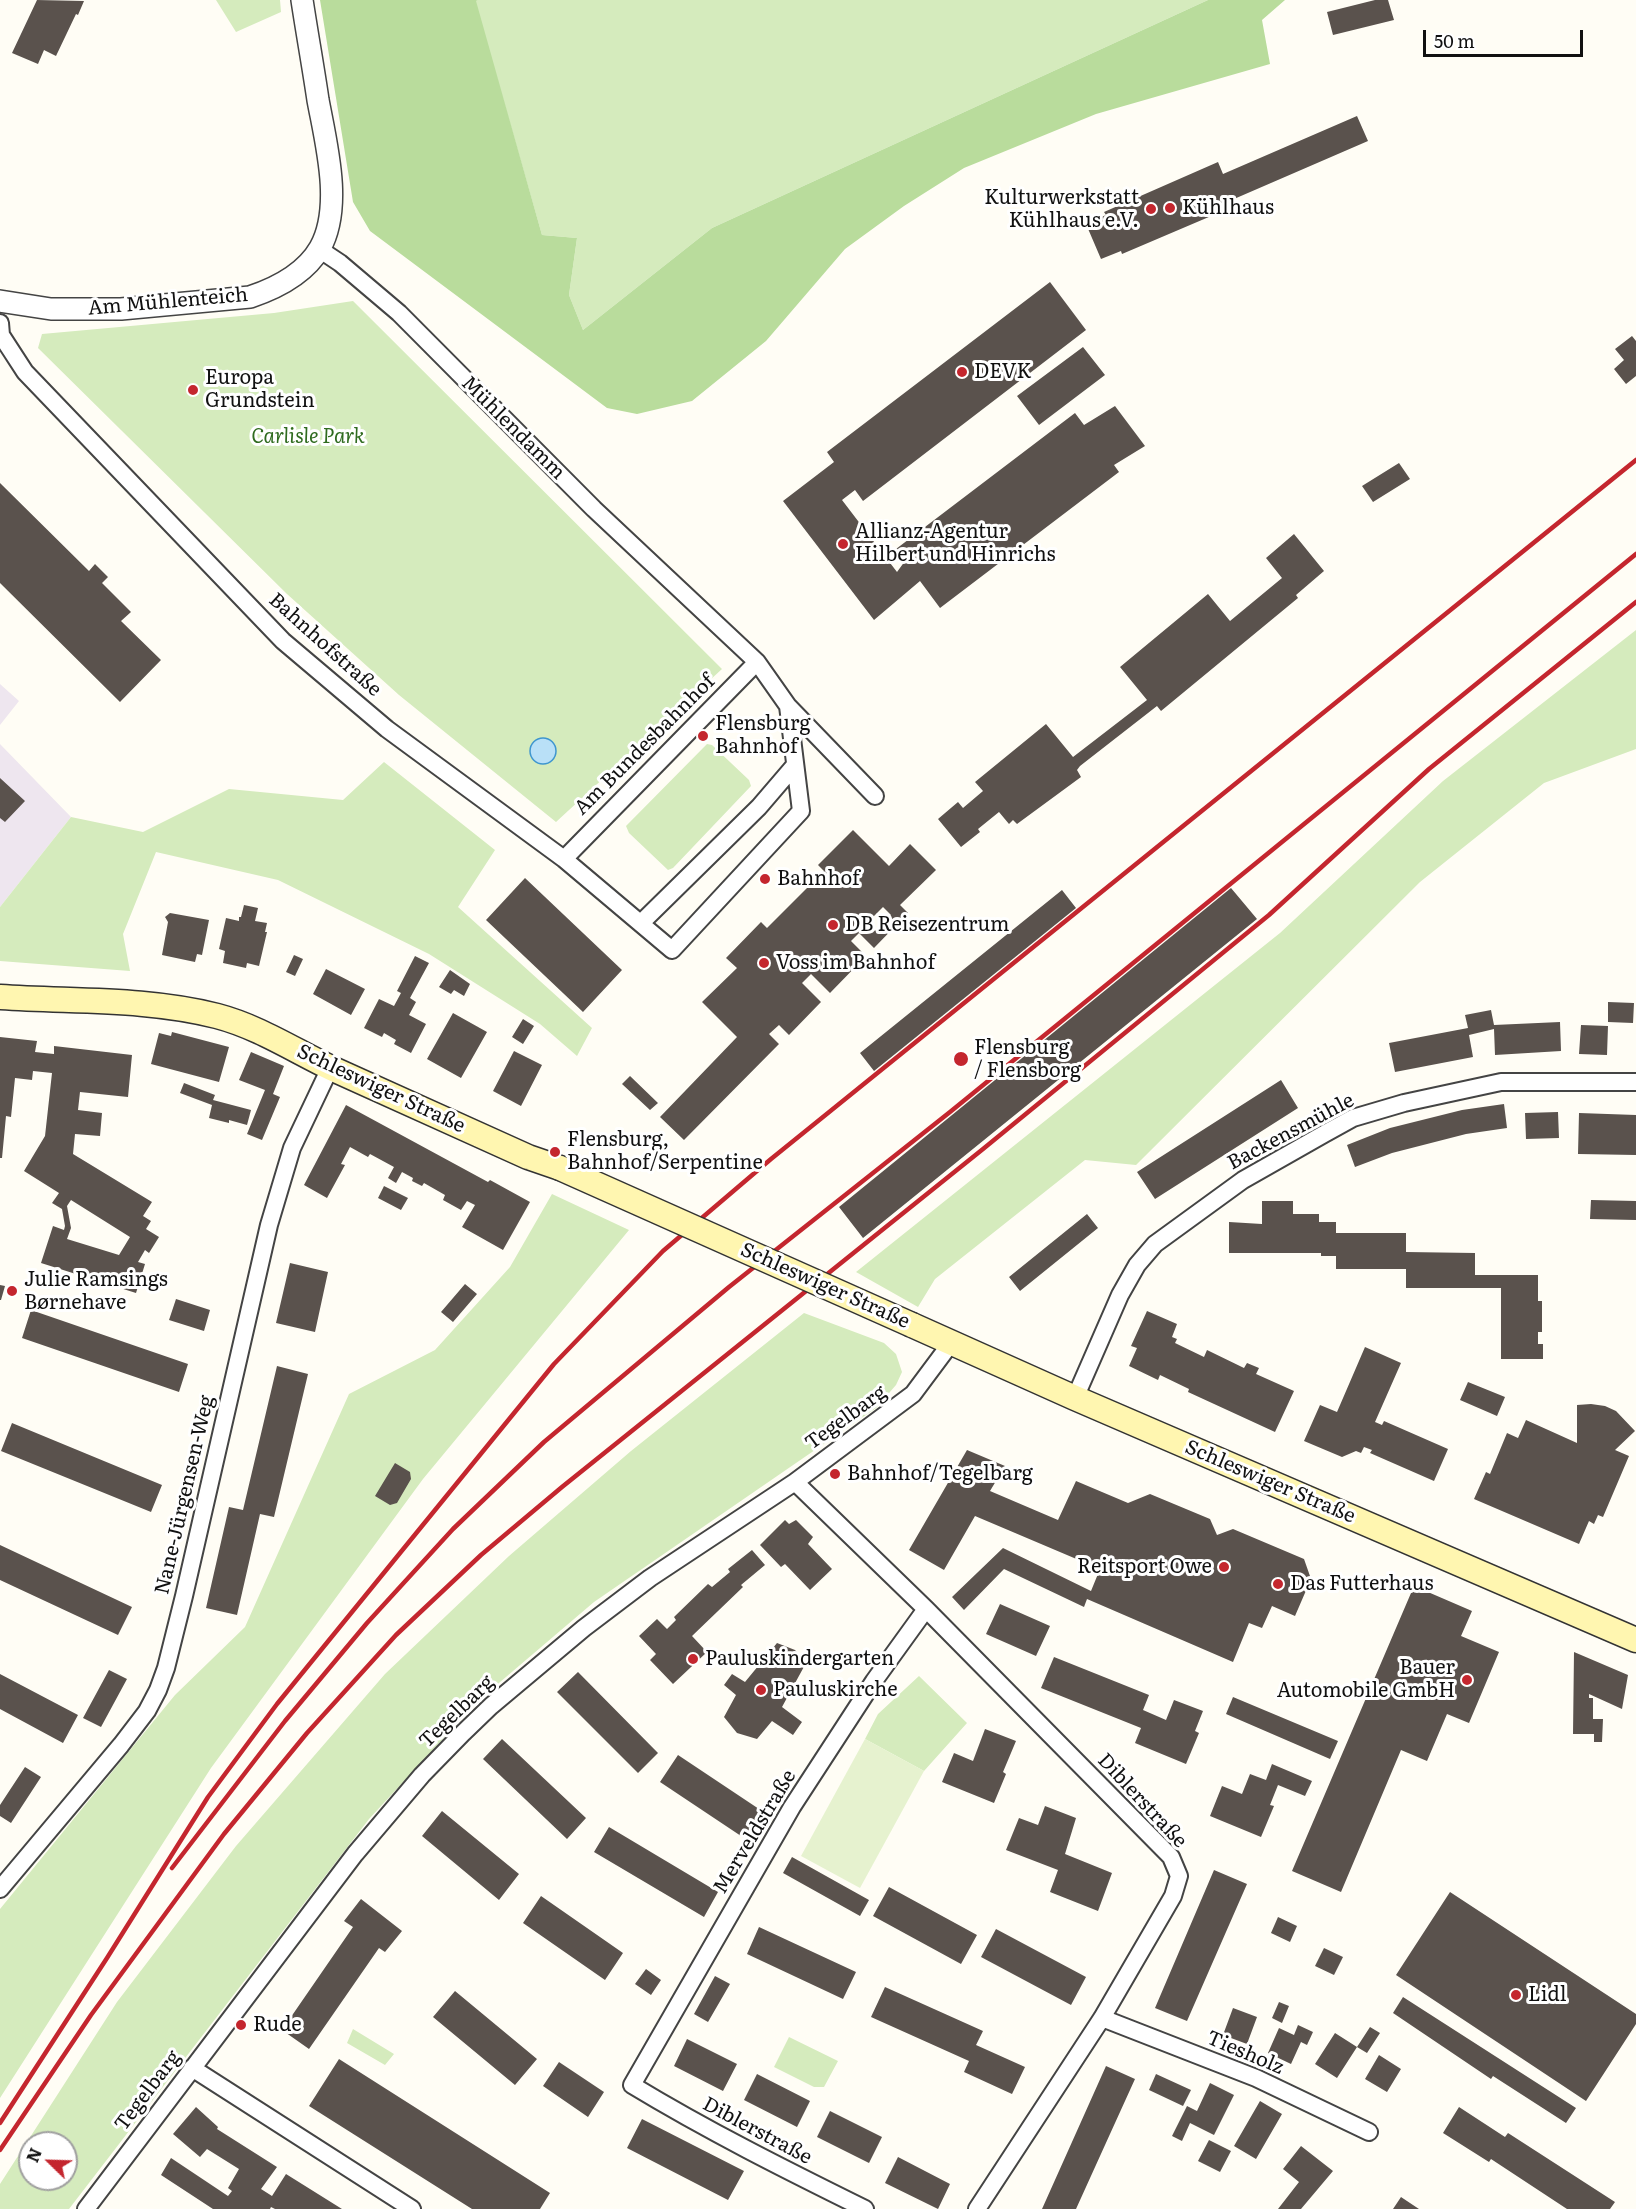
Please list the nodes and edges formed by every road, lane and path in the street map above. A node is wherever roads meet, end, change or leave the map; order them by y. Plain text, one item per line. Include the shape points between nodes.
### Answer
1 (302, 0) edge
2 (319, 249) junction
3 (0, 301) edge
4 (0, 323) edge
5 (757, 662) junction
6 (788, 706) junction
7 (795, 765) junction
8 (875, 796) dead end
9 (564, 859) junction
10 (641, 923) junction
11 (0, 997) edge
12 (330, 1068) junction
13 (1636, 1082) edge
14 (951, 1343) junction
15 (1075, 1398) junction
16 (795, 1482) junction
17 (926, 1609) junction
18 (1636, 1640) edge
19 (0, 1889) edge
20 (1101, 2018) junction
21 (192, 2068) junction
22 (632, 2085) joint
23 (1369, 2132) dead end
24 (86, 2209) edge
25 (412, 2209) edge
26 (865, 2209) edge
27 (977, 2209) edge

1 - 2 street via 330,170 330,212
2 - 3 street, Am Mühlenteich via 286,281 250,297 121,309 51,309
2 - 5 street, Mühlendamm via 399,312 594,509
4 - 9 street, Bahnhofstraße via 1,335 25,372 283,641 387,729
5 - 6 street, Mühlendamm
5 - 9 street, Am Bundesbahnhof
6 - 7 street
6 - 8 street, Mühlendamm
7 - 10 street via 759,807
7 - 10 street, Bahnhofstraße via 801,811 672,950
9 - 10 street, Bahnhofstraße
11 - 12 main road, Schleswiger Straße via 175,1006 220,1017 271,1037
12 - 14 main road, Schleswiger Straße, bridge
12 - 19 street, Nane-Jürgensen-Weg via 292,1148 269,1225 184,1596 158,1690 121,1745
13 - 15 street, Backensmühle via 1501,1082 1404,1103 1353,1118 1324,1134 1243,1180 1155,1244 1120,1295
14 - 15 main road, Schleswiger Straße
14 - 16 street, Tegelbarg via 914,1394
15 - 18 main road, Schleswiger Straße
16 - 17 street, Diblerstraße
16 - 21 street, Tegelbarg via 650,1578 484,1713 422,1775 363,1844
17 - 20 street, Diblerstraße via 1171,1857 1175,1866 1179,1876 1173,1896
17 - 22 street, Merveldstraße via 874,1680 792,1807
20 - 23 street, Tiesholz via 1256,2078
20 - 27 street, Diblerstraße
21 - 24 street, Tegelbarg
21 - 25 street
22 - 26 street, Diblerstraße via 745,2150

